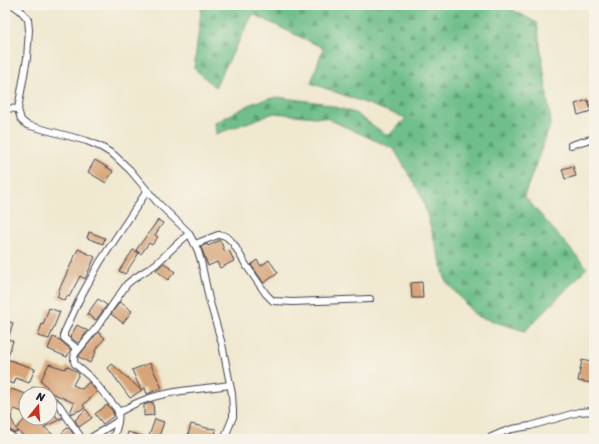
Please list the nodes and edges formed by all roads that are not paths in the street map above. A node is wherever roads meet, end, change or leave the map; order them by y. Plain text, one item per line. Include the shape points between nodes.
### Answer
1 (13, 5) edge
2 (21, 8) edge
3 (5, 108) edge
4 (18, 109) junction
5 (594, 138) edge
6 (571, 144) dead end
7 (147, 191) junction
8 (189, 234) junction
9 (195, 244) junction
10 (370, 299) dead end
11 (74, 355) junction
12 (230, 385) junction
13 (58, 404) edge
14 (594, 411) edge
15 (119, 412) junction
16 (118, 421) junction
17 (5, 432) edge
18 (14, 439) edge
19 (82, 439) edge
20 (89, 439) edge
21 (113, 439) edge
22 (224, 439) edge
23 (487, 439) edge

1 - 2 street
2 - 4 street via 28,19 29,30
3 - 4 street
4 - 7 street via 20,120 27,125 87,141 114,155
5 - 6 street
7 - 8 street
7 - 11 street via 100,262 80,298 64,334 64,338 75,347
8 - 9 street
8 - 11 street via 127,284
9 - 10 street via 218,235 226,237 233,243 273,301
9 - 12 street via 202,261
11 - 15 street via 75,364 91,378
12 - 15 street via 152,397
12 - 22 street via 234,413
13 - 19 street
14 - 23 street via 579,412
15 - 16 street
16 - 20 street
16 - 21 street
17 - 18 street

